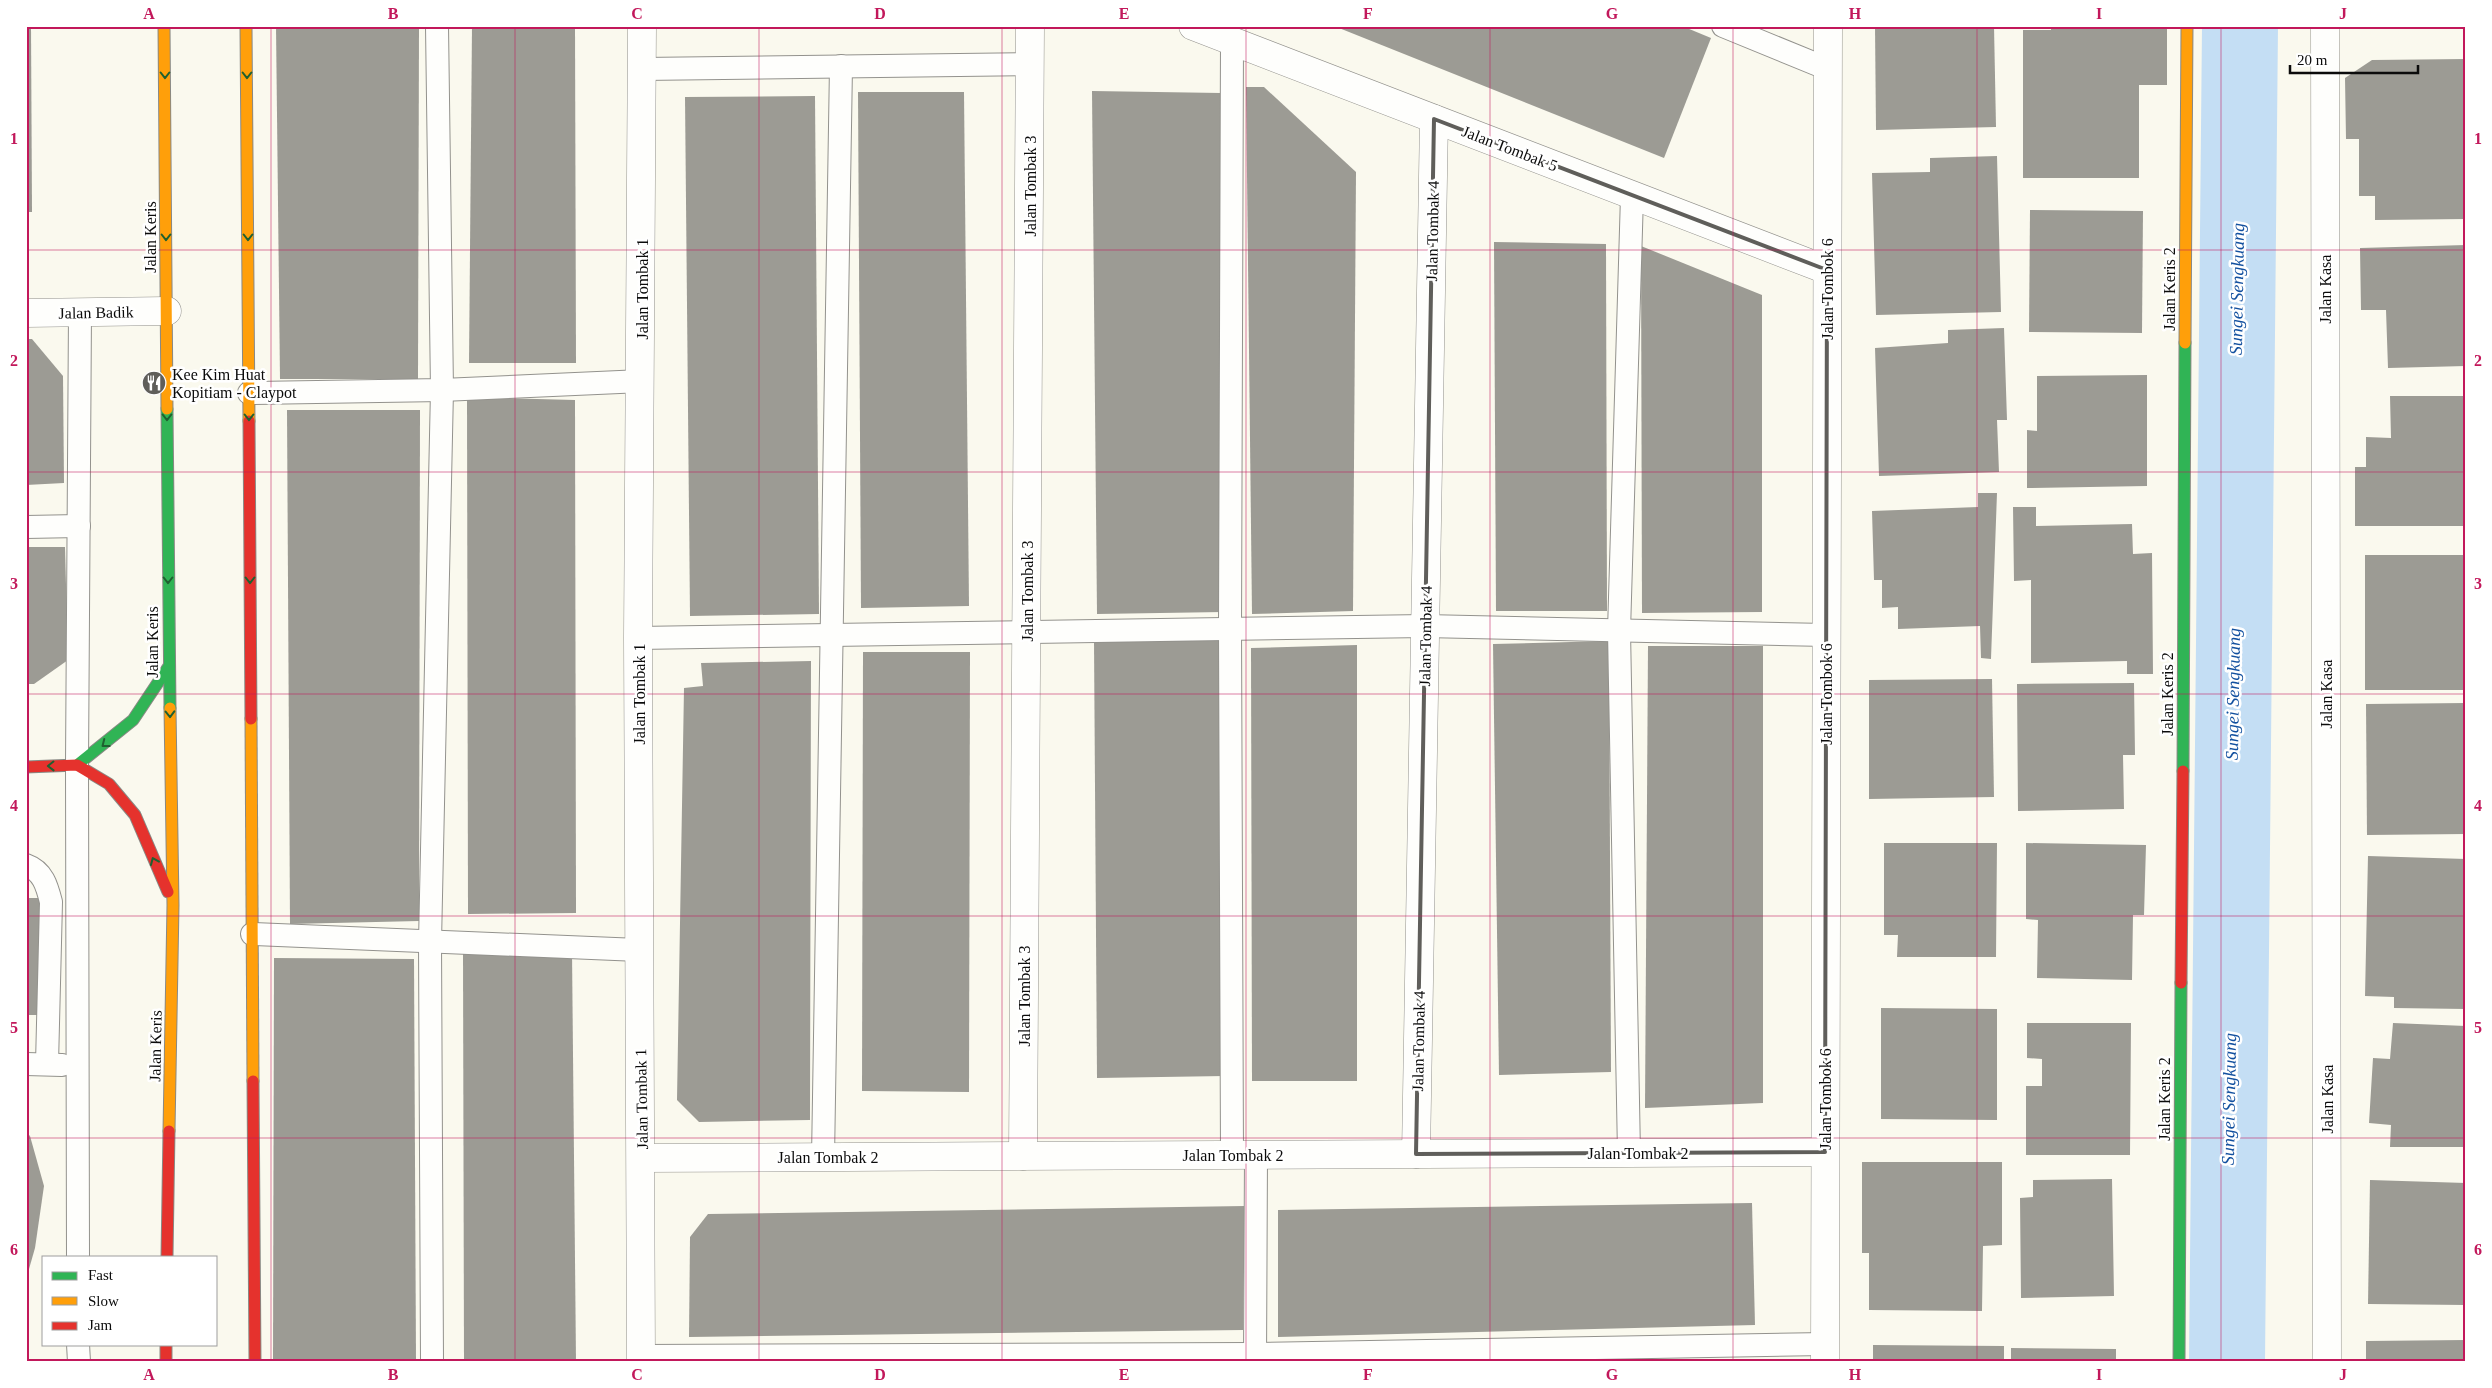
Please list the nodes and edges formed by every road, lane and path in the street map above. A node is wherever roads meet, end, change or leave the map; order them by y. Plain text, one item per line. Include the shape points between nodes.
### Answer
1 (164, 26) edge
2 (246, 26) edge
3 (437, 26) edge
4 (642, 26) edge
5 (1030, 26) edge
6 (1193, 26) edge
7 (1723, 26) edge
8 (1828, 26) edge
9 (2187, 26) edge
10 (2324, 26) edge
11 (1232, 41) junction
12 (1030, 64) junction
13 (841, 66) junction
14 (1828, 68) junction
15 (642, 69) junction
16 (1434, 119) junction
17 (1632, 196) junction
18 (1827, 270) junction
19 (167, 311) junction
20 (80, 312) junction
21 (26, 313) edge
22 (642, 381) junction
23 (442, 390) junction
24 (249, 393) junction
25 (79, 526) junction
26 (26, 527) edge
27 (1425, 626) junction
28 (1230, 628) junction
29 (1619, 630) junction
30 (1027, 632) junction
31 (833, 635) junction
32 (1826, 635) junction
33 (638, 638) junction
34 (168, 666) junction
35 (77, 765) junction
36 (26, 767) edge
37 (26, 865) edge
38 (173, 905) junction
39 (252, 934) junction
40 (430, 942) junction
41 (638, 950) junction
42 (37, 1064) edge
43 (78, 1065) junction
44 (1825, 1152) junction
45 (1628, 1153) junction
46 (1416, 1154) junction
47 (1244, 1155) junction
48 (1023, 1156) junction
49 (642, 1158) junction
50 (823, 1158) junction
51 (78, 1256) edge
52 (167, 1256) edge
53 (78, 1346) edge
54 (166, 1346) edge
55 (1825, 1353) edge
56 (1255, 1358) edge
57 (641, 1359) edge
58 (78, 1362) edge
59 (166, 1362) edge
60 (255, 1362) edge
61 (432, 1362) edge
62 (2179, 1362) edge
63 (2327, 1362) edge

1 -> 19 street, Jalan Keris
2 -> 24 street
3 - 23 lane
4 - 15 street, Jalan Tombak 1
5 - 12 street, Jalan Tombak 3
6 - 11 street, Jalan Tombak 5
7 - 14 lane
8 - 14 street, Jalan Tombok 6
9 - 62 street, Jalan Keris 2
10 - 63 street, Jalan Kasa
11 - 16 street, Jalan Tombak 5
11 - 28 lane
12 - 13 lane
12 - 30 street, Jalan Tombak 3
13 - 15 lane
13 - 31 lane
14 - 18 street, Jalan Tombok 6
15 - 22 street, Jalan Tombak 1
16 - 17 street, Jalan Tombak 5
16 - 27 street, Jalan Tombak 4
17 - 18 street, Jalan Tombak 5
17 - 29 lane
18 - 32 street, Jalan Tombok 6
19 - 20 street, Jalan Badik
19 -> 34 street, Jalan Keris
20 - 21 street, Jalan Badik
20 - 25 lane
22 - 23 lane
22 - 33 street, Jalan Tombak 1
23 - 24 lane
23 - 40 lane
24 -> 39 street
25 - 26 lane
25 - 35 lane
27 - 28 lane
27 - 29 lane
27 - 46 street, Jalan Tombak 4
28 - 30 lane
28 - 47 lane
29 - 32 lane
29 - 45 lane
30 - 31 lane
30 - 48 street, Jalan Tombak 3
31 - 33 lane
31 - 50 lane
32 - 44 street, Jalan Tombok 6
33 - 41 street, Jalan Tombak 1
34 -> 35 street via 133,720
34 -> 38 street, Jalan Keris
35 -> 36 street
38 -> 35 street via 134,815 109,784
35 - 43 lane
37 - 42 lane via 39,872 51,902
38 - 52 street, Jalan Keris
39 - 40 lane
39 - 60 street
40 - 41 lane
40 - 61 lane
41 - 49 street, Jalan Tombak 1
42 - 43 lane
43 - 51 lane
44 - 45 street, Jalan Tombak 2
44 - 55 street, Jalan Tombok 6
45 - 46 street, Jalan Tombak 2
46 - 47 street, Jalan Tombak 2
47 - 48 street, Jalan Tombak 2
47 - 56 lane
48 - 50 street, Jalan Tombak 2
49 - 50 street, Jalan Tombak 2
49 - 57 street, Jalan Tombak 1
53 - 58 lane
54 - 59 street
55 - 56 lane
56 - 57 lane

